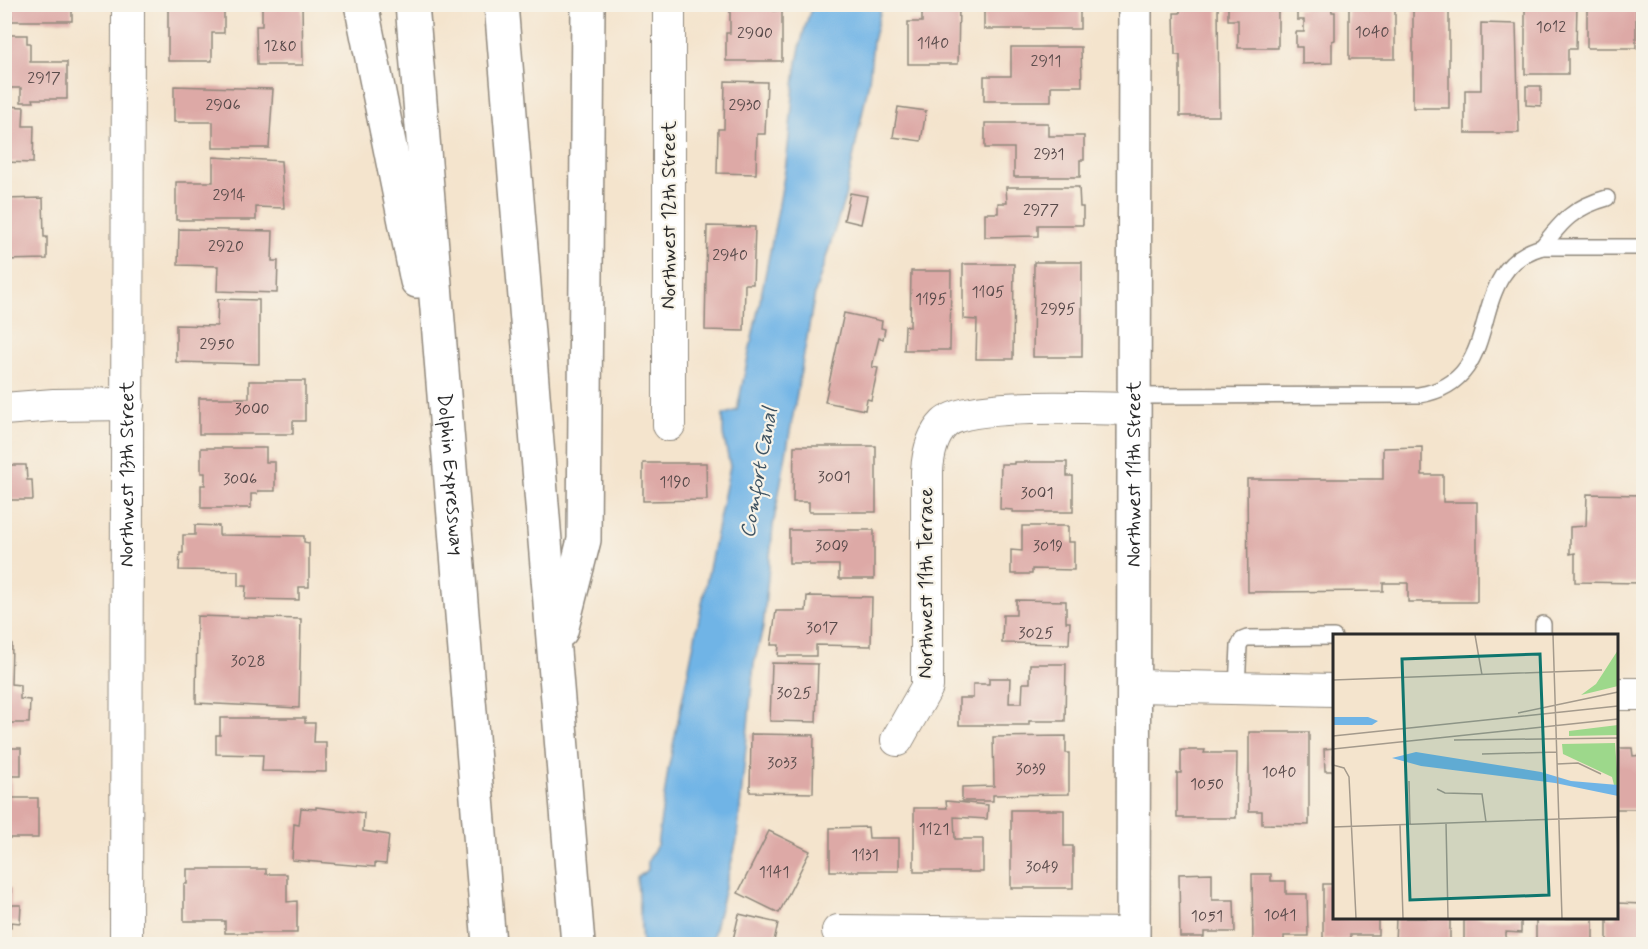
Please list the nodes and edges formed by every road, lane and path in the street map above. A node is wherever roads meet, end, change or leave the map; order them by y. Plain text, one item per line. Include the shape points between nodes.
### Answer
1 (128, 4) edge
2 (361, 4) edge
3 (412, 4) edge
4 (501, 4) edge
5 (588, 4) edge
6 (669, 4) edge
7 (1135, 4) edge
8 (1607, 198) dead end
9 (1542, 247) junction
10 (1644, 247) edge
11 (1134, 402) junction
12 (128, 404) junction
13 (4, 409) edge
14 (669, 425) dead end
15 (447, 430) junction
16 (1333, 637) edge
17 (554, 659) junction
18 (1134, 686) junction
19 (1237, 688) junction
20 (1333, 690) edge
21 (1618, 694) edge
22 (1644, 694) edge
23 (897, 740) dead end
24 (838, 931) dead end
25 (1133, 939) edge
26 (126, 945) edge
27 (489, 945) edge
28 (578, 945) edge

1 - 12 street, Northwest 13th Street
2 - 15 main road
3 - 15 main road, Dolphin Expressway
4 - 17 main road
5 - 17 main road via 584,540
6 - 14 street, Northwest 12th Street
7 - 11 main road, Northwest 11th Street
8 - 9 lane via 1573,212
9 - 10 lane
9 - 11 lane via 1528,251 1504,273 1494,289 1478,349 1469,364 1451,382 1432,393
11 - 18 main road, Northwest 11th Street
11 - 23 street, Northwest 11th Terrace via 993,409 944,423 933,441 927,471 927,687
12 - 13 street
12 - 26 street, Northwest 13th Street
15 - 27 main road, Dolphin Expressway
16 - 19 lane via 1242,640
17 - 28 main road
18 - 19 street
18 - 25 main road, Northwest 11th Street
19 - 20 street
21 - 22 street
24 - 25 street

